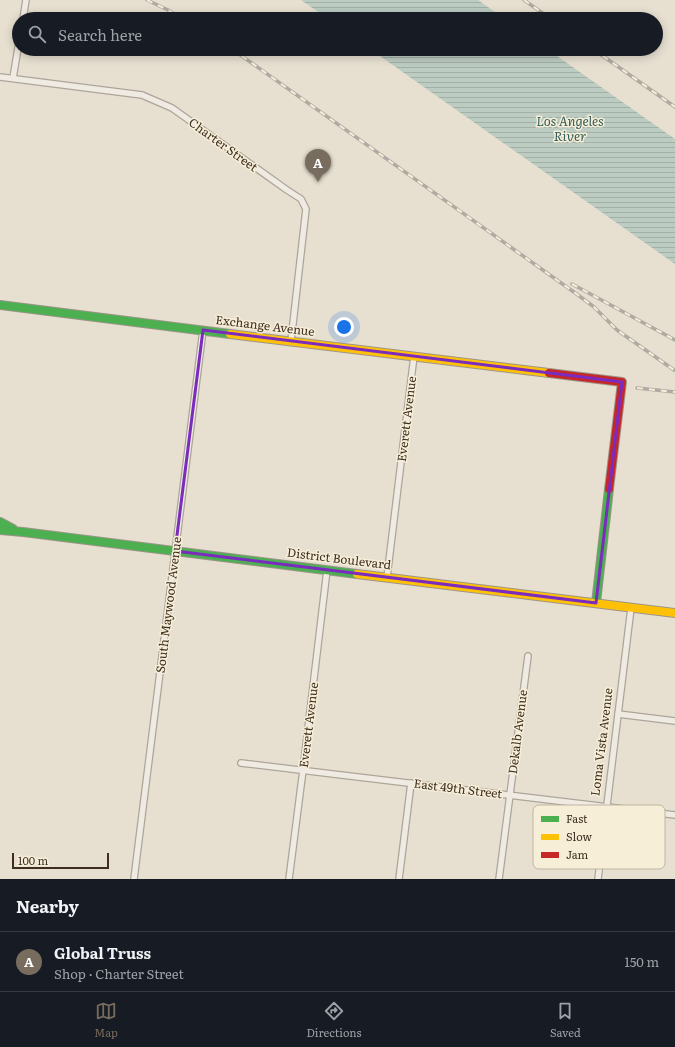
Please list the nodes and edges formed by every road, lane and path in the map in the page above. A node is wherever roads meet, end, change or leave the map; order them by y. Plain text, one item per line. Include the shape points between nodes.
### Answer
1 (26, 0) edge
2 (24, 12) edge
3 (17, 56) edge
4 (0, 77) edge
5 (13, 78) junction
6 (0, 305) edge
7 (203, 330) junction
8 (291, 341) junction
9 (414, 356) junction
10 (0, 522) edge
11 (0, 530) edge
12 (16, 531) junction
13 (175, 552) junction
14 (327, 570) junction
15 (387, 577) junction
16 (596, 603) junction
17 (631, 608) junction
18 (675, 613) edge
19 (528, 656) dead end
20 (618, 714) junction
21 (675, 721) edge
22 (241, 763) dead end
23 (303, 770) junction
24 (411, 784) junction
25 (510, 796) junction
26 (589, 805) edge
27 (607, 805) edge
28 (665, 814) edge
29 (675, 815) edge
30 (599, 869) edge
31 (134, 879) edge
32 (289, 879) edge
33 (399, 879) edge
34 (499, 879) edge
35 (598, 879) edge

1 - 2 street
3 - 5 street
4 - 5 street, Charter Street
5 - 8 street, Charter Street via 142,95 172,108 301,199 306,216
6 - 7 street, Exchange Avenue
7 - 8 street, Exchange Avenue
7 - 13 street, South Maywood Avenue
8 - 9 street, Exchange Avenue
9 - 15 street, Everett Avenue
9 - 16 street, Exchange Avenue via 622,382
10 - 12 street
11 - 12 street, District Boulevard
12 - 13 street, District Boulevard
13 - 14 street, District Boulevard
13 - 31 street, South Maywood Avenue
14 - 15 street, District Boulevard
14 - 23 street, Everett Avenue
15 - 16 street, District Boulevard
16 - 17 street, District Boulevard
17 - 18 street, District Boulevard
17 - 20 street, Loma Vista Avenue
19 - 25 street, Dekalb Avenue
20 - 21 street
20 - 27 street, Loma Vista Avenue
22 - 23 street, East 49th Street
23 - 24 street, East 49th Street
23 - 32 street, Everett Avenue
24 - 25 street, East 49th Street
24 - 33 street
25 - 26 street, East 49th Street
25 - 34 street, Dekalb Avenue
28 - 29 street, East 49th Street
30 - 35 street, Loma Vista Avenue

